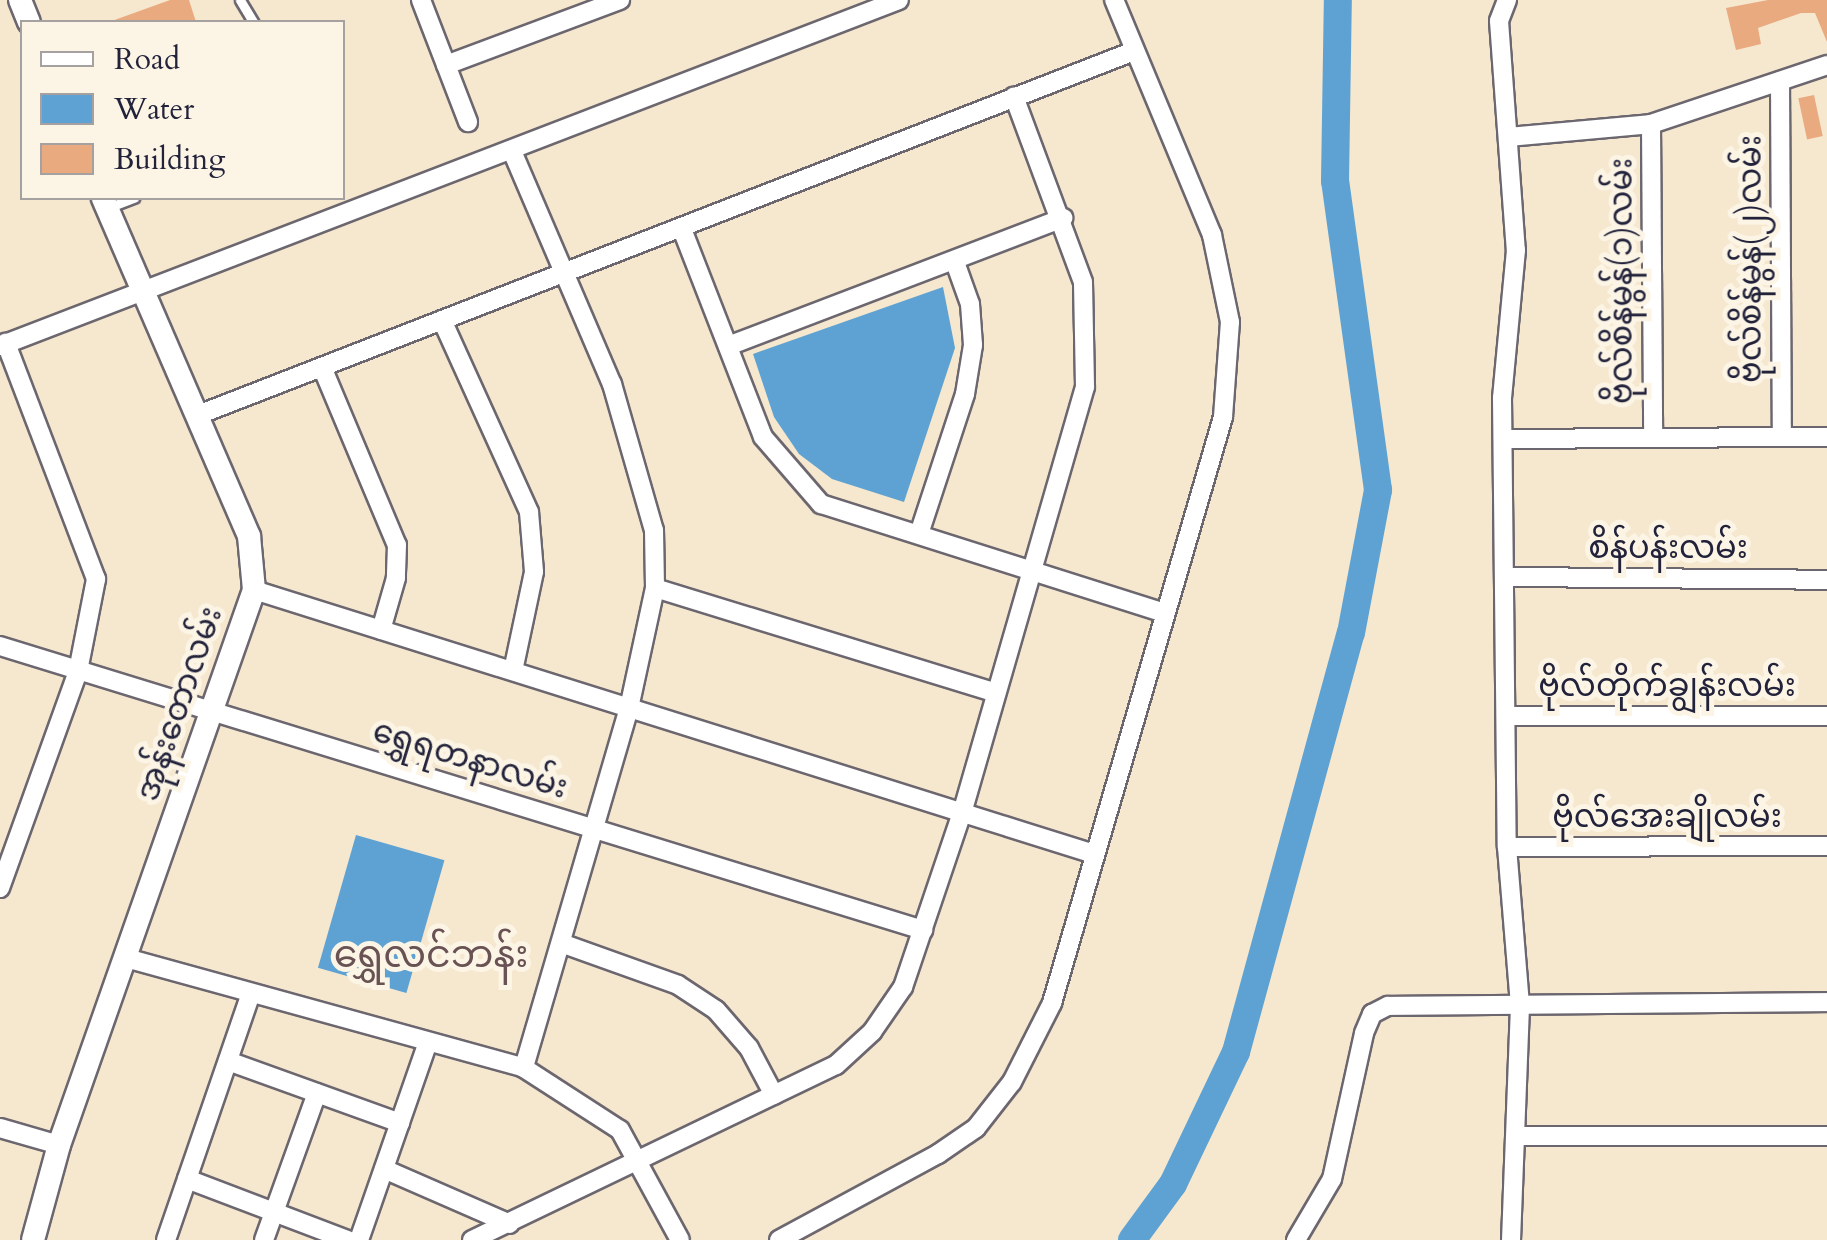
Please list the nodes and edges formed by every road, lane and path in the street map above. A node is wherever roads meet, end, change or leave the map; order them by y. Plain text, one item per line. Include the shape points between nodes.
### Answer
1 (421, 0) edge
2 (620, 0) edge
3 (899, 0) edge
4 (1114, 0) edge
5 (1507, 0) edge
6 (1134, 51) junction
7 (1827, 64) edge
8 (446, 65) junction
9 (1780, 81) junction
10 (1014, 96) junction
11 (468, 122) dead end
12 (1651, 124) junction
13 (1510, 138) junction
14 (512, 150) junction
15 (105, 203) edge
16 (1063, 218) junction
17 (682, 229) junction
18 (955, 262) junction
19 (564, 273) junction
20 (143, 293) junction
21 (442, 320) junction
22 (3, 344) edge
23 (728, 346) junction
24 (322, 367) junction
25 (198, 416) junction
26 (1782, 437) junction
27 (1827, 437) edge
28 (1653, 438) junction
29 (1504, 439) junction
30 (919, 534) junction
31 (1030, 570) junction
32 (1508, 577) junction
33 (1827, 580) edge
34 (654, 588) junction
35 (254, 590) junction
36 (1165, 613) junction
37 (381, 630) junction
38 (0, 646) edge
39 (513, 671) junction
40 (78, 672) junction
41 (996, 693) junction
42 (629, 708) junction
43 (212, 712) junction
44 (1506, 716) junction
45 (1827, 716) edge
46 (962, 813) junction
47 (595, 829) junction
48 (1827, 846) edge
49 (1507, 847) junction
50 (1094, 854) junction
51 (0, 888) edge
52 (923, 930) junction
53 (561, 943) junction
54 (126, 958) junction
55 (252, 993) junction
56 (1827, 1002) edge
57 (1520, 1006) junction
58 (428, 1042) junction
59 (228, 1062) junction
60 (524, 1068) junction
61 (317, 1093) junction
62 (774, 1095) junction
63 (400, 1123) junction
64 (0, 1128) edge
65 (1516, 1136) junction
66 (1827, 1136) edge
67 (60, 1146) junction
68 (636, 1163) junction
69 (384, 1168) junction
70 (187, 1179) junction
71 (274, 1212) junction
72 (510, 1224) junction
73 (34, 1240) edge
74 (166, 1240) edge
75 (264, 1240) edge
76 (348, 1240) edge
77 (359, 1240) edge
78 (472, 1240) edge
79 (680, 1240) edge
80 (779, 1240) edge
81 (1296, 1240) edge
82 (1512, 1240) edge

1 - 8 street
2 - 8 street
3 - 14 street
4 - 6 street
5 - 13 street via 1500,21
6 - 10 street
6 - 36 street via 1212,235 1230,322 1223,417
7 - 9 street
8 - 11 street
9 - 12 street
9 - 26 street, ဗိုလ်စိန်မွန်(၂)လမ်း
10 - 16 street
10 - 17 street
12 - 13 street
12 - 28 street, ဗိုလ်စိန်မွန်(၁)လမ်း
13 - 29 street via 1516,250
14 - 19 street
14 - 20 street
15 - 20 street, အုန်းတောလမ်း
16 - 18 street
16 - 31 street via 1082,282 1085,387
17 - 19 street
17 - 23 street
18 - 23 street
18 - 30 street via 970,304 973,344 966,394
19 - 21 street
19 - 34 street via 640,463 654,530
20 - 22 street
20 - 25 street, အုန်းတောလမ်း
21 - 24 street
21 - 39 street via 528,512 534,572
22 - 40 street via 96,579
23 - 30 street via 763,437 789,474 821,504
24 - 25 street
24 - 37 street via 396,545 396,578
25 - 35 street, အုန်းတောလမ်း via 250,536
26 - 27 street
26 - 28 street
28 - 29 street
29 - 32 street
30 - 31 street
31 - 36 street
31 - 41 street
32 - 33 street, စိန်ပန်းလမ်း
32 - 44 street
34 - 41 street
34 - 42 street
35 - 37 street
35 - 43 street, အုန်းတောလမ်း
36 - 50 street
37 - 39 street
38 - 40 street, ရွှေရတနာလမ်း
39 - 42 street
40 - 43 street, ရွှေရတနာလမ်း
40 - 51 street
41 - 46 street
42 - 46 street
42 - 47 street
43 - 47 street, ရွှေရတနာလမ်း
43 - 54 street, အုန်းတောလမ်း
44 - 45 street, ဗိုလ်တိုက်ချွန်းလမ်း
44 - 49 street
46 - 50 street
46 - 52 street
47 - 52 street, ရွှေရတနာလမ်း
47 - 53 street
48 - 49 street, ဗိုလ်အေးချိုလမ်း
49 - 57 street
50 - 80 street via 1052,1003 1012,1082 976,1128
52 - 62 street via 903,987 872,1032 836,1065
53 - 60 street
53 - 62 street via 678,985 716,1010 749,1048
54 - 55 street
54 - 67 street, အုန်းတောလမ်း
55 - 58 street
55 - 59 street
56 - 57 street
57 - 65 street
57 - 81 street via 1388,1006 1372,1014 1332,1179
58 - 60 street
58 - 63 street
59 - 61 street
59 - 70 street
60 - 68 street via 620,1130
61 - 63 street
61 - 71 street
62 - 68 street
63 - 69 street
64 - 67 street
65 - 66 street
65 - 82 street
67 - 73 street, အုန်းတောလမ်း
68 - 72 street
68 - 79 street
69 - 72 street
69 - 77 street
70 - 71 street
70 - 74 street
71 - 75 street
71 - 76 street
72 - 78 street

